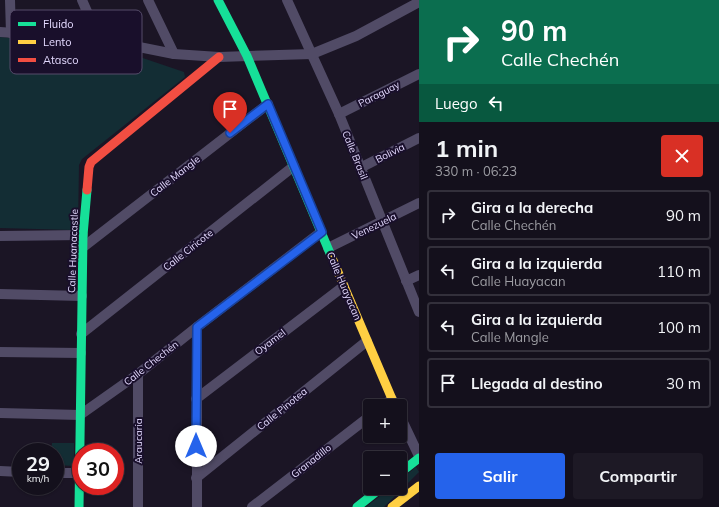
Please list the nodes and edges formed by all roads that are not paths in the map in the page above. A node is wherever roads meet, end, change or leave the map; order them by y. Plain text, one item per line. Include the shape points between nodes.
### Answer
1 (10, 0) edge
2 (82, 0) edge
3 (148, 0) edge
4 (218, 0) edge
5 (287, 0) edge
6 (419, 2) edge
7 (10, 10) edge
8 (86, 10) edge
9 (0, 32) edge
10 (10, 33) edge
11 (142, 48) edge
12 (174, 54) junction
13 (312, 54) junction
14 (247, 56) junction
15 (219, 57) junction
16 (419, 74) edge
17 (268, 104) junction
18 (339, 114) junction
19 (419, 138) edge
20 (294, 166) junction
21 (360, 168) junction
22 (419, 204) edge
23 (382, 222) junction
24 (322, 232) junction
25 (83, 235) junction
26 (0, 236) edge
27 (82, 248) junction
28 (328, 248) junction
29 (419, 275) edge
30 (406, 281) junction
31 (344, 286) junction
32 (0, 294) edge
33 (82, 296) junction
34 (419, 312) edge
35 (197, 327) junction
36 (81, 334) junction
37 (367, 341) junction
38 (0, 352) edge
39 (81, 353) junction
40 (138, 374) junction
41 (196, 399) junction
42 (393, 399) edge
43 (0, 413) edge
44 (80, 415) junction
45 (363, 421) edge
46 (407, 431) edge
47 (80, 443) edge
48 (419, 457) edge
49 (407, 467) edge
50 (0, 471) edge
51 (12, 472) edge
52 (196, 478) junction
53 (419, 486) edge
54 (79, 495) edge
55 (372, 495) edge
56 (79, 507) edge
57 (138, 507) edge
58 (197, 507) edge
59 (252, 507) edge
60 (357, 507) edge
61 (392, 507) edge

1 - 7 street
2 - 8 street
3 - 12 street
4 - 14 street, Calle Huayacan
5 - 13 street, Calle Brasil
6 - 13 street via 356,36
9 - 10 street
11 - 12 street
12 - 15 street
13 - 14 street
13 - 18 street, Calle Brasil
14 - 15 street
14 - 17 street, Calle Huayacan
15 - 25 street, Calle Huanacastle via 91,162 88,169
16 - 18 street, Paraguay
17 - 20 street, Calle Huayacan
17 - 27 street, Calle Mangle
18 - 21 street, Calle Brasil
19 - 21 street, Bolivia
20 - 24 street, Calle Huayacan
20 - 36 street, Calle Ciricote
21 - 23 street, Calle Brasil
22 - 23 street, Venezuela
23 - 28 street, Venezuela
23 - 30 street, Calle Brasil
24 - 28 street, Calle Huayacan
24 - 35 street, Calle Chechén
25 - 26 street
25 - 27 street, Calle Huanacastle
27 - 33 street, Calle Huanacastle
28 - 31 street, Calle Huayacan
29 - 30 street
30 - 34 street, Calle Brasil
31 - 37 street, Calle Huayacan
31 - 41 street, Oyamel
32 - 33 street
33 - 36 street, Calle Huanacastle
35 - 40 street, Calle Chechén
35 - 41 street
36 - 39 street, Calle Huanacastle
37 - 42 street, Calle Huayacan
37 - 52 street, Calle Pinotea
38 - 39 street
39 - 44 street, Calle Huanacastle
40 - 44 street, Calle Chechén
40 - 57 street, Araucaria
41 - 52 street
43 - 44 street
44 - 47 street, Calle Huanacastle
45 - 59 street, Granadillo
46 - 48 street
48 - 49 street
50 - 51 street
52 - 58 street
53 - 61 street
54 - 56 street, Calle Huanacastle
55 - 60 street

